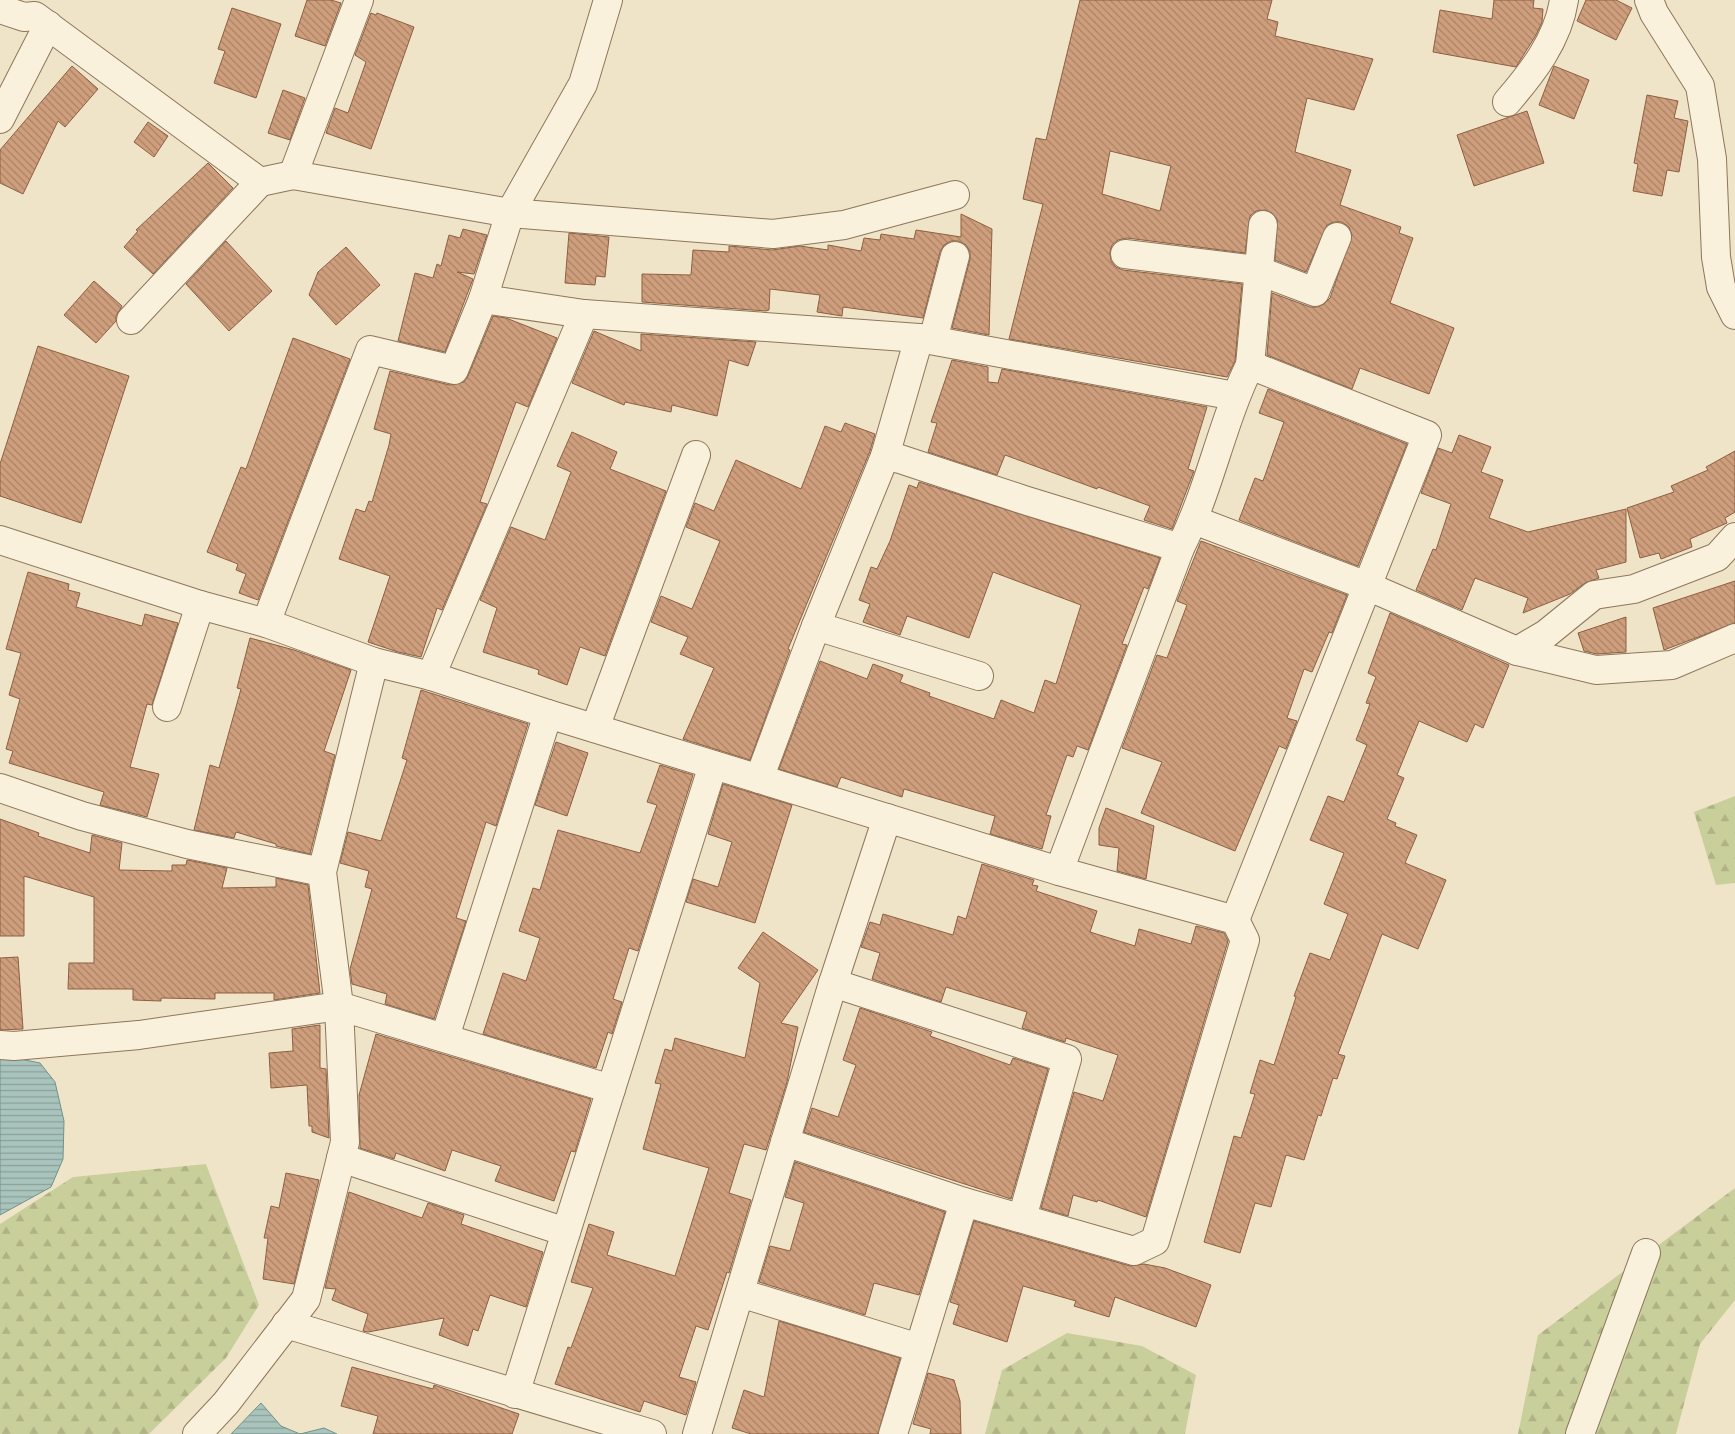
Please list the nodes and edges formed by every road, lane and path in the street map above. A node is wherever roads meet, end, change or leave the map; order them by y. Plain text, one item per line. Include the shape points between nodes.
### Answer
1 (359, 0) edge
2 (608, 0) edge
3 (1564, 0) edge
4 (1649, 0) edge
5 (26, 13) edge
6 (1506, 102) dead end
7 (0, 119) edge
8 (293, 175) junction
9 (260, 182) junction
10 (955, 195) dead end
11 (510, 213) junction
12 (1263, 226) dead end
13 (1337, 237) dead end
14 (1125, 254) dead end
15 (955, 256) dead end
16 (1258, 270) junction
17 (483, 299) junction
18 (1734, 311) edge
19 (584, 314) junction
20 (131, 320) dead end
21 (926, 339) junction
22 (1250, 365) junction
23 (1235, 396) junction
24 (696, 455) dead end
25 (885, 456) junction
26 (1194, 520) junction
27 (1735, 537) edge
28 (0, 540) edge
29 (1180, 548) junction
30 (1367, 586) junction
31 (200, 605) junction
32 (266, 623) junction
33 (816, 626) junction
34 (1735, 638) edge
35 (1517, 651) junction
36 (374, 662) junction
37 (431, 676) junction
38 (980, 676) dead end
39 (167, 706) dead end
40 (548, 714) junction
41 (594, 728) junction
42 (713, 765) junction
43 (759, 779) junction
44 (0, 788) edge
45 (887, 818) junction
46 (1059, 871) junction
47 (322, 872) junction
48 (1235, 920) junction
49 (833, 983) junction
50 (339, 1006) junction
51 (446, 1037) junction
52 (0, 1045) edge
53 (611, 1089) junction
54 (785, 1142) junction
55 (341, 1158) junction
56 (964, 1202) junction
57 (1022, 1218) junction
58 (566, 1232) junction
59 (1646, 1253) dead end
60 (740, 1292) junction
61 (286, 1324) junction
62 (919, 1348) junction
63 (515, 1394) junction
64 (197, 1434) edge
65 (652, 1434) edge
66 (697, 1434) edge
67 (893, 1434) edge
68 (1580, 1434) edge

1 - 8 street
2 - 11 street via 583,84
3 - 6 street via 1561,20 1534,71
4 - 18 street via 1700,86 1712,158 1716,257 1721,287
5 - 7 street
5 - 9 street
8 - 9 street
8 - 11 street
9 - 20 street
10 - 11 street via 844,226 773,234
11 - 17 street
12 - 16 street
13 - 16 street via 1315,292
14 - 16 street
15 - 21 street
16 - 22 street
17 - 19 street
17 - 32 street via 454,370 370,350
19 - 21 street
19 - 37 street
21 - 23 street
21 - 25 street
22 - 23 street
22 - 30 street via 1427,435
23 - 26 street
24 - 41 street
25 - 29 street
25 - 33 street
26 - 29 street
26 - 30 street
27 - 35 street via 1717,557 1634,589 1594,595 1546,634
28 - 31 street
29 - 46 street
30 - 35 street
30 - 48 street
31 - 32 street
31 - 39 street
32 - 36 street
33 - 38 street
33 - 43 street
34 - 35 street via 1672,665 1596,670
36 - 37 street
36 - 47 street
37 - 40 street
40 - 41 street
40 - 51 street
41 - 42 street
42 - 43 street
42 - 53 street
43 - 45 street
44 - 47 street via 82,816 158,836
45 - 46 street
45 - 49 street
46 - 48 street
47 - 50 street
48 - 57 street via 1245,940 1155,1241 1134,1251
49 - 54 street
49 - 57 street via 1067,1059
50 - 51 street
50 - 52 street via 140,1035
50 - 55 street via 346,1142
51 - 53 street
53 - 58 street
54 - 56 street
54 - 60 street
55 - 58 street
55 - 61 street via 306,1299
56 - 57 street
56 - 62 street
58 - 63 street
59 - 68 street
60 - 62 street
60 - 66 street
61 - 63 street
61 - 64 street via 226,1403
62 - 67 street
63 - 65 street

